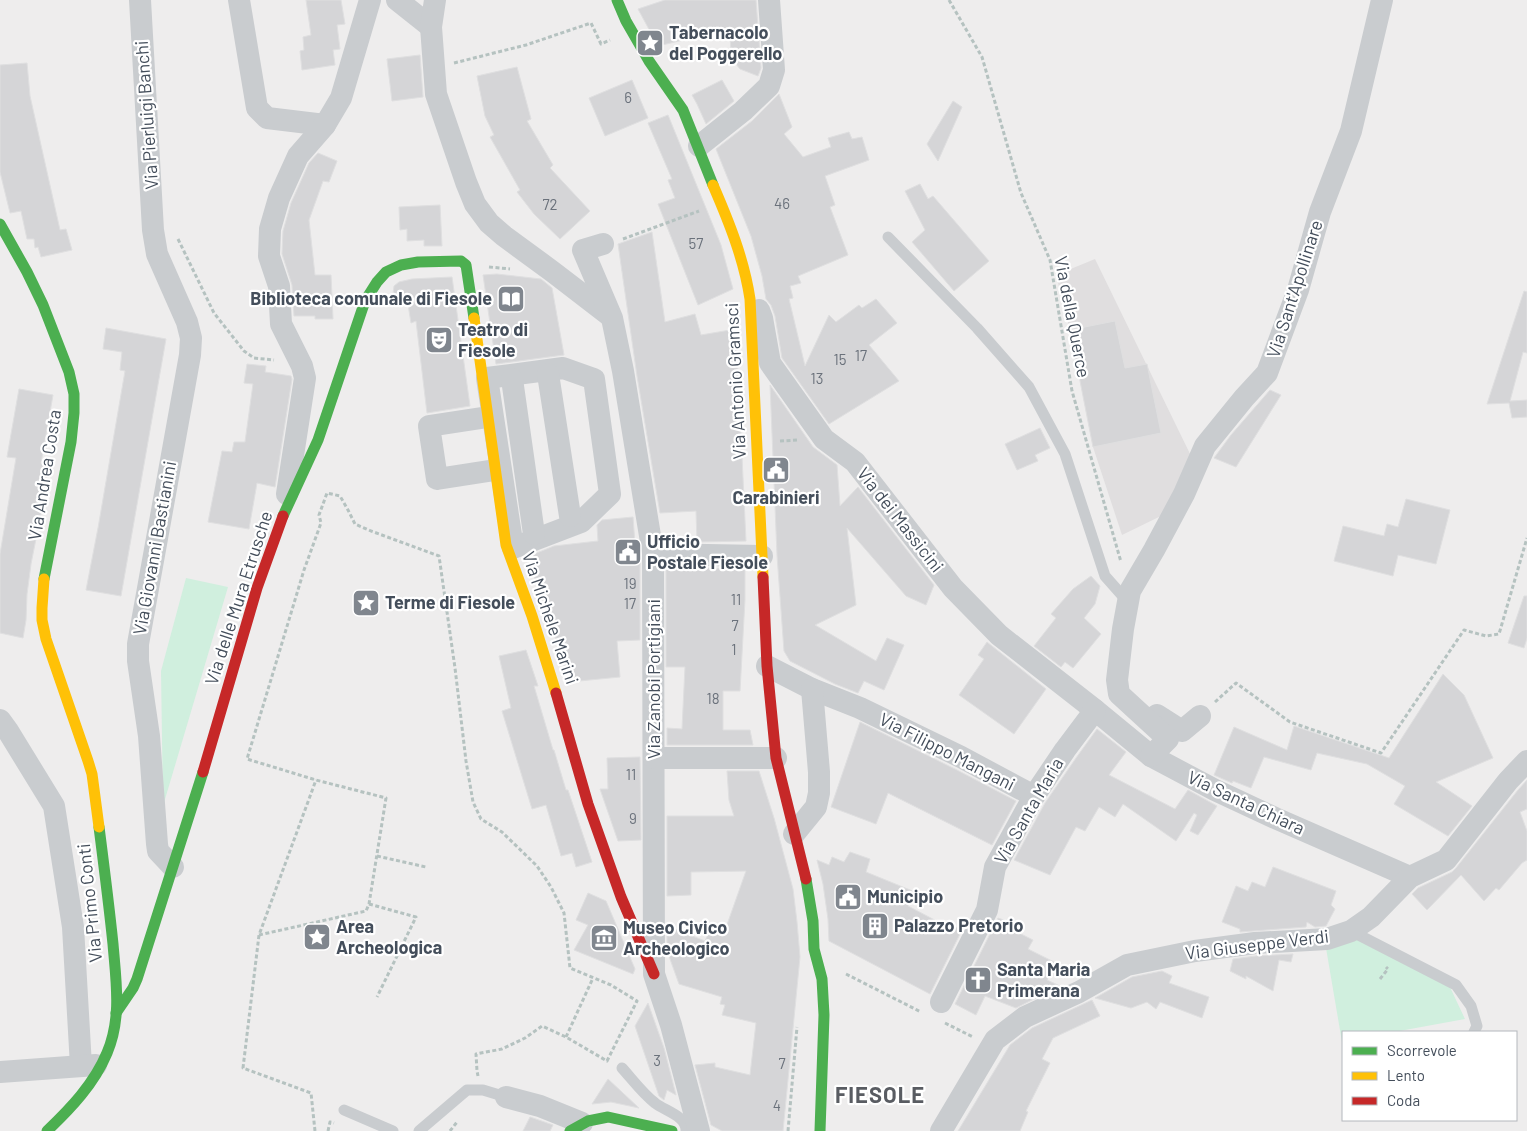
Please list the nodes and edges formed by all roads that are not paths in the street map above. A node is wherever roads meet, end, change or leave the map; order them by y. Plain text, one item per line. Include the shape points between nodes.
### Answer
1 (140, 0) edge
2 (239, 0) edge
3 (370, 0) edge
4 (397, 0) edge
5 (435, 0) edge
6 (617, 0) edge
7 (769, 0) edge
8 (1382, 0) edge
9 (431, 27) junction
10 (325, 125) junction
11 (698, 146) junction
12 (0, 224) edge
13 (153, 230) joint
14 (888, 237) dead end
15 (603, 244) road end
16 (461, 261) joint
17 (750, 299) junction
18 (612, 318) junction
19 (548, 374) junction
20 (512, 379) junction
21 (483, 384) junction
22 (488, 417) junction
23 (495, 470) junction
24 (284, 512) junction
25 (570, 516) junction
26 (534, 534) junction
27 (510, 546) junction
28 (653, 554) junction
29 (762, 556) junction
30 (1129, 596) junction
31 (51, 656) joint
32 (767, 666) junction
33 (812, 689) junction
34 (1119, 694) junction
35 (1095, 710) junction
36 (1200, 716) road end
37 (0, 720) edge
38 (1151, 756) junction
39 (654, 758) junction
40 (776, 758) junction
41 (1527, 761) edge
42 (1034, 796) junction
43 (794, 834) junction
44 (173, 867) junction
45 (1410, 877) junction
46 (1351, 930) junction
47 (654, 974) junction
48 (934, 1012) road end
49 (116, 1013) junction
50 (1474, 1031) edge
51 (92, 1065) junction
52 (622, 1068) dead end
53 (0, 1072) edge
54 (506, 1097) joint
55 (344, 1110) dead end
56 (576, 1127) edge
57 (47, 1131) edge
58 (393, 1131) edge
59 (419, 1131) edge
60 (672, 1131) edge
61 (686, 1131) edge
62 (698, 1131) edge
63 (820, 1131) edge
64 (942, 1131) edge

1 - 13 street, Via Pierluigi Banchi
2 - 10 street via 257,108 267,118
3 - 10 street via 341,98
4 - 9 street
5 - 9 street
6 - 11 street, Via Antonio Gramsci via 644,52 681,106
7 - 11 street via 774,70 769,86
8 - 30 street, Via Sant'Apollinare via 1351,131 1320,212 1298,290 1267,373 1205,446 1184,494
9 - 18 street via 436,94 466,182 479,209 504,236
10 - 24 street via 298,156 279,198 270,229 268,256 279,286 281,324 305,378
11 - 17 street, Via Antonio Gramsci via 743,262
12 - 31 street, Via Andrea Costa via 45,305 71,379 74,398 42,602 42,620
13 - 44 street, Via Giovanni Bastianini via 157,254 191,338 138,644 158,851
14 - 30 lane via 977,328 1029,387 1065,454 1106,576
15 - 18 street, Via Zanobi Portigiani via 583,250
16 - 21 street, Via Michele Marini via 466,265
16 - 24 street, Via delle Mura Etrusche via 405,264 386,272 372,287 318,440
17 - 29 street, Via Antonio Gramsci
17 - 35 street, Via dei Massicini via 762,318 770,363 824,439 854,462 953,588 999,635
18 - 28 street, Via Zanobi Portigiani
19 - 20 street
19 - 25 street
19 - 25 street via 566,373 580,386 597,489
20 - 21 street
20 - 26 street
21 - 22 street, Via Michele Marini
22 - 23 street, Via Michele Marini
22 - 23 street via 429,426 437,478
23 - 27 street, Via Michele Marini
24 - 44 street, Via delle Mura Etrusche via 257,588
25 - 26 street
26 - 27 street
27 - 27 street via 581,522 610,494 594,379 563,368 487,378
27 - 47 street, Via Michele Marini via 588,804 621,897
28 - 29 street
28 - 39 street, Via Zanobi Portigiani
29 - 32 street, Via Antonio Gramsci
30 - 34 street, Via Sant'Apollinare via 1117,680
31 - 49 street, Via Primo Conti via 92,774 112,929
32 - 33 street, Via Filippo Mangani
32 - 40 street, Via Antonio Gramsci
33 - 42 street, Via Filippo Mangani via 860,708
33 - 43 street via 819,793 816,807
34 - 36 street via 1130,696 1182,731
34 - 38 street via 1168,739
35 - 38 street, Via Santa Chiara
35 - 42 street, Via Santa Maria
37 - 51 street via 54,806
38 - 45 street, Via Santa Chiara via 1240,802
39 - 40 street
39 - 47 street, Via Zanobi Portigiani
40 - 43 street, Via Antonio Gramsci
41 - 45 street, Via Giuseppe Verdi via 1446,860
42 - 48 street, Via Santa Maria via 995,867 987,910
43 - 63 street, Via Antonio Gramsci via 808,886 814,949 822,979
44 - 49 street, Via delle Mura Etrusche via 134,988
45 - 46 street, Via Giuseppe Verdi via 1371,917
46 - 50 lane via 1456,985 1471,1006 1477,1026
46 - 64 street, Via Giuseppe Verdi via 1327,939 1195,951 1127,965 1024,1017 993,1043
47 - 62 street, Via Zanobi Portigiani via 674,1034
49 - 51 street, Via Primo Conti via 112,1039
51 - 53 street
51 - 57 street, Via Primo Conti via 92,1083 73,1107
52 - 61 lane via 654,1102 683,1120
54 - 56 street via 540,1106
54 - 59 lane via 483,1090 467,1090
55 - 58 lane
56 - 60 street via 608,1117

